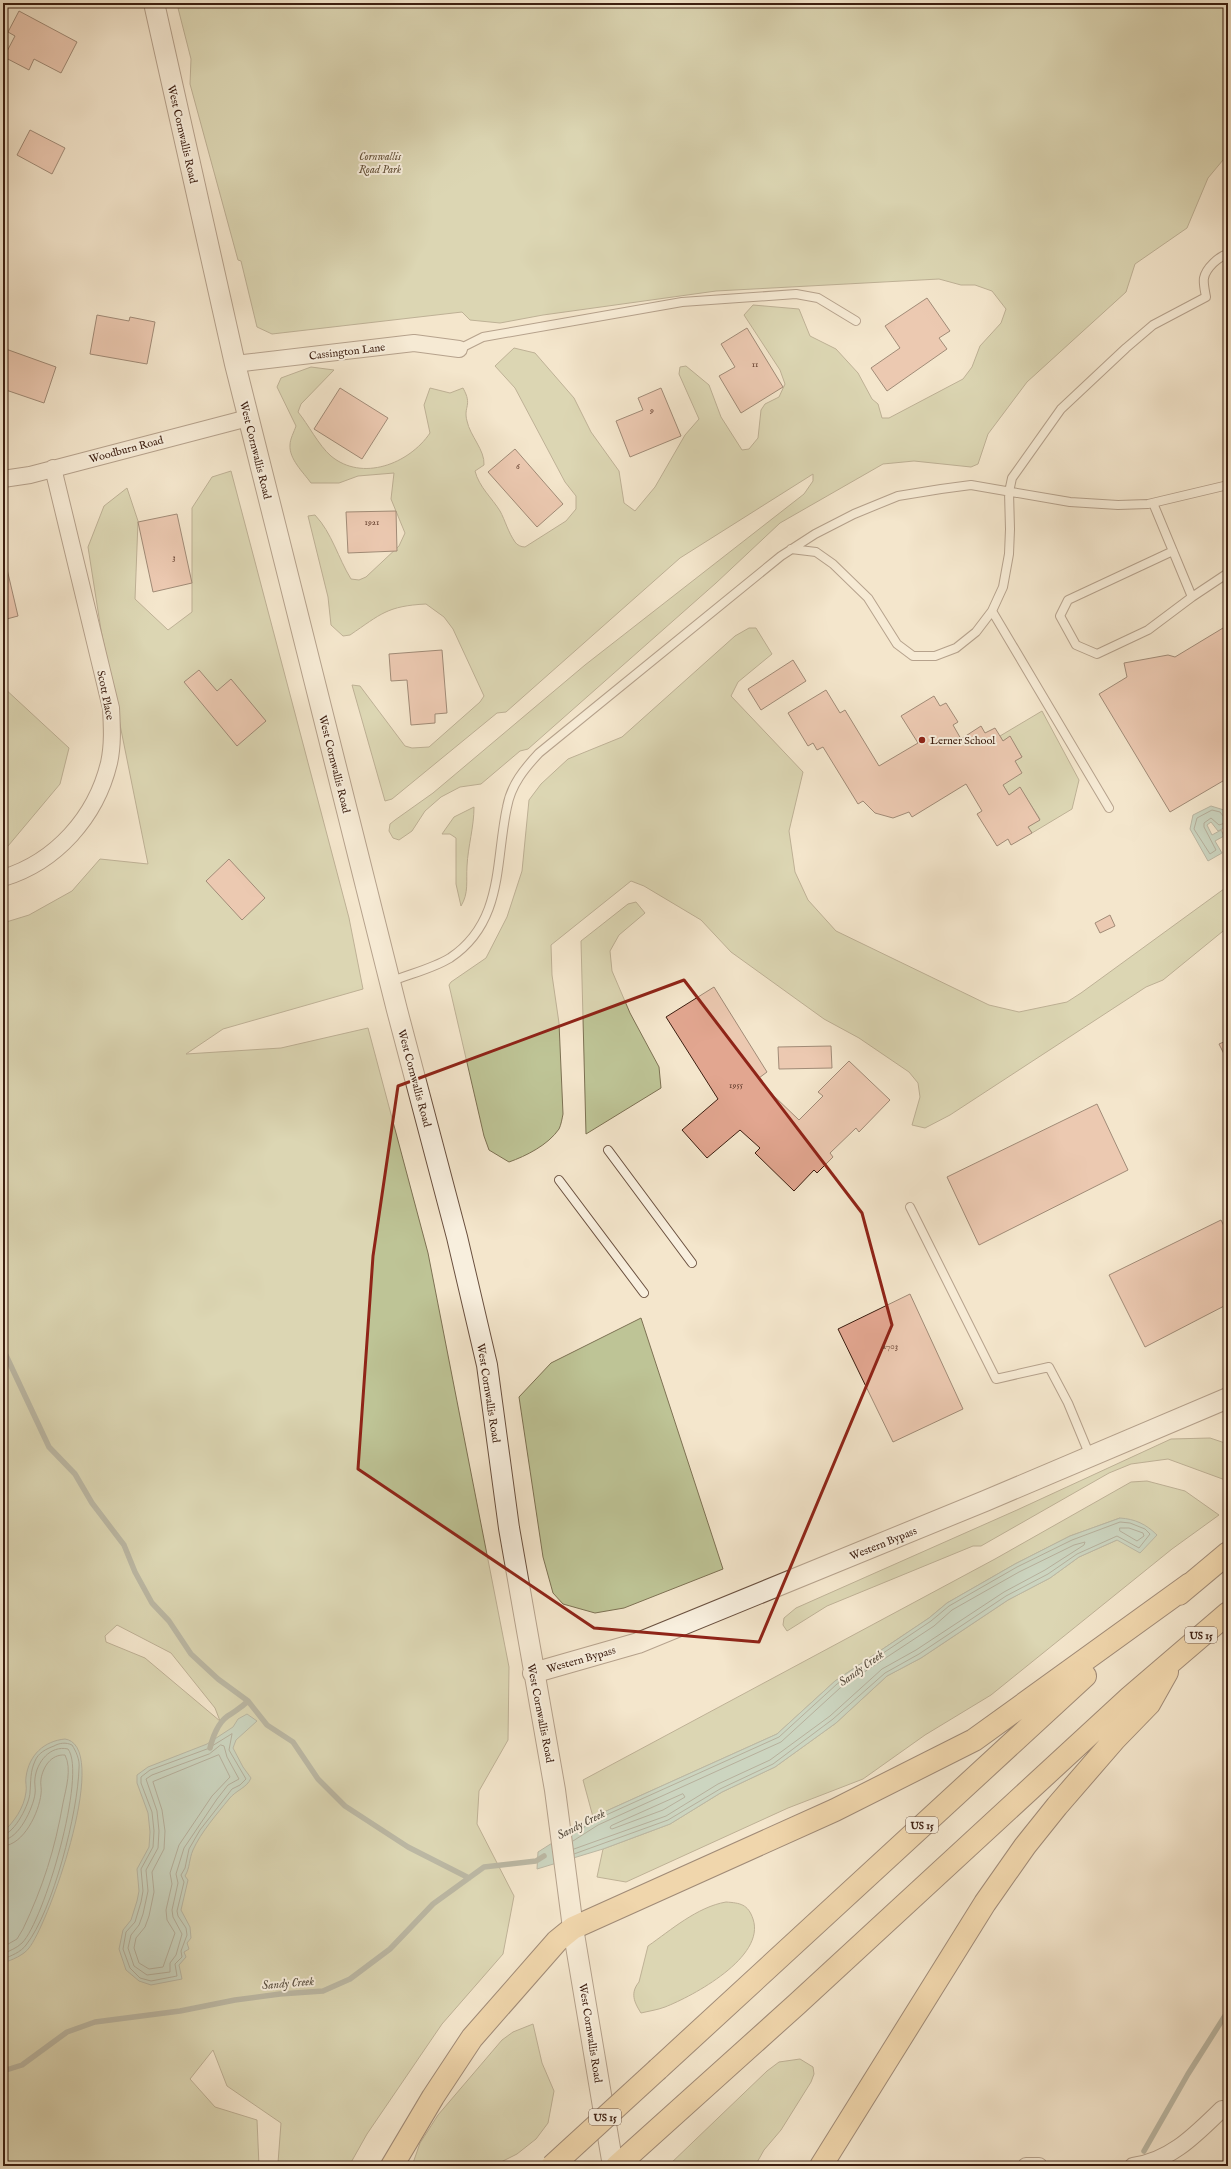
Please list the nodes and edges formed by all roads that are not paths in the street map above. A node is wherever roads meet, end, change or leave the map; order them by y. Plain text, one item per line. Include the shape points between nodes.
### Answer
1 (154, 3) edge
2 (1228, 254) edge
3 (856, 321) dead end
4 (459, 349) joint
5 (235, 364) junction
6 (248, 418) junction
7 (53, 468) junction
8 (3, 480) edge
9 (1228, 485) edge
10 (1009, 492) junction
11 (1153, 503) junction
12 (791, 549) junction
13 (1173, 551) junction
14 (1228, 573) edge
15 (1192, 597) junction
16 (992, 611) junction
17 (1109, 808) dead end
18 (3, 878) edge
19 (390, 982) junction
20 (608, 1150) dead end
21 (559, 1180) dead end
22 (910, 1207) dead end
23 (692, 1263) dead end
24 (644, 1293) dead end
25 (1228, 1398) edge
26 (1090, 1456) junction
27 (1228, 1553) edge
28 (1190, 1584) junction
29 (1228, 1613) edge
30 (1175, 1657) junction
31 (533, 1673) junction
32 (573, 1928) junction
33 (1222, 2109) dead end
34 (392, 2166) edge
35 (552, 2166) edge
36 (613, 2166) edge
37 (617, 2166) edge
38 (821, 2166) edge
39 (1026, 2166) edge
40 (1039, 2166) edge
41 (1133, 2166) edge

1 - 5 street, West Cornwallis Road
2 - 10 lane via 1223,255 1212,265 1204,277 1206,297 1153,325 1061,409 1012,478
3 - 4 lane via 818,298 796,294 682,302 482,337
4 - 5 street, Cassington Lane via 414,343
5 - 6 street, West Cornwallis Road
6 - 7 street, Woodburn Road
6 - 19 street, West Cornwallis Road
7 - 8 street, Woodburn Road
7 - 18 street, Scott Place via 111,708 109,763 101,789 88,814 71,835 51,854
9 - 11 lane
10 - 11 lane via 1070,502 1118,505
10 - 12 lane via 971,485 898,496 854,514
10 - 16 lane via 1009,554 1003,586
11 - 13 lane
12 - 16 lane via 816,552 833,564 868,598 897,644 913,656 935,656 956,648 976,632
12 - 19 lane via 539,753 522,771 507,806 493,900 486,918 462,948 449,958
13 - 15 lane
13 - 15 lane via 1068,600 1060,616 1076,645 1097,654 1148,630
14 - 15 lane
16 - 17 lane
19 - 31 street, West Cornwallis Road via 458,1237 487,1365 509,1528
20 - 23 lane
21 - 24 lane
22 - 26 lane via 996,1379 1049,1366
25 - 26 street, Western Bypass
26 - 31 street, Western Bypass via 638,1643
27 - 28 highway, US 15
28 - 32 highway via 974,1740 835,1810
28 - 35 highway, US 15, bridge via 1056,1702
29 - 30 highway, US 15
30 - 37 highway, US 15 via 809,1994
30 - 38 highway via 1149,1704 1114,1739 1057,1806 990,1896
31 - 32 street, West Cornwallis Road via 555,1790
32 - 34 highway via 557,1941 472,2038
32 - 36 street, West Cornwallis Road
33 - 41 street via 1187,2143 1152,2161
39 - 40 street

